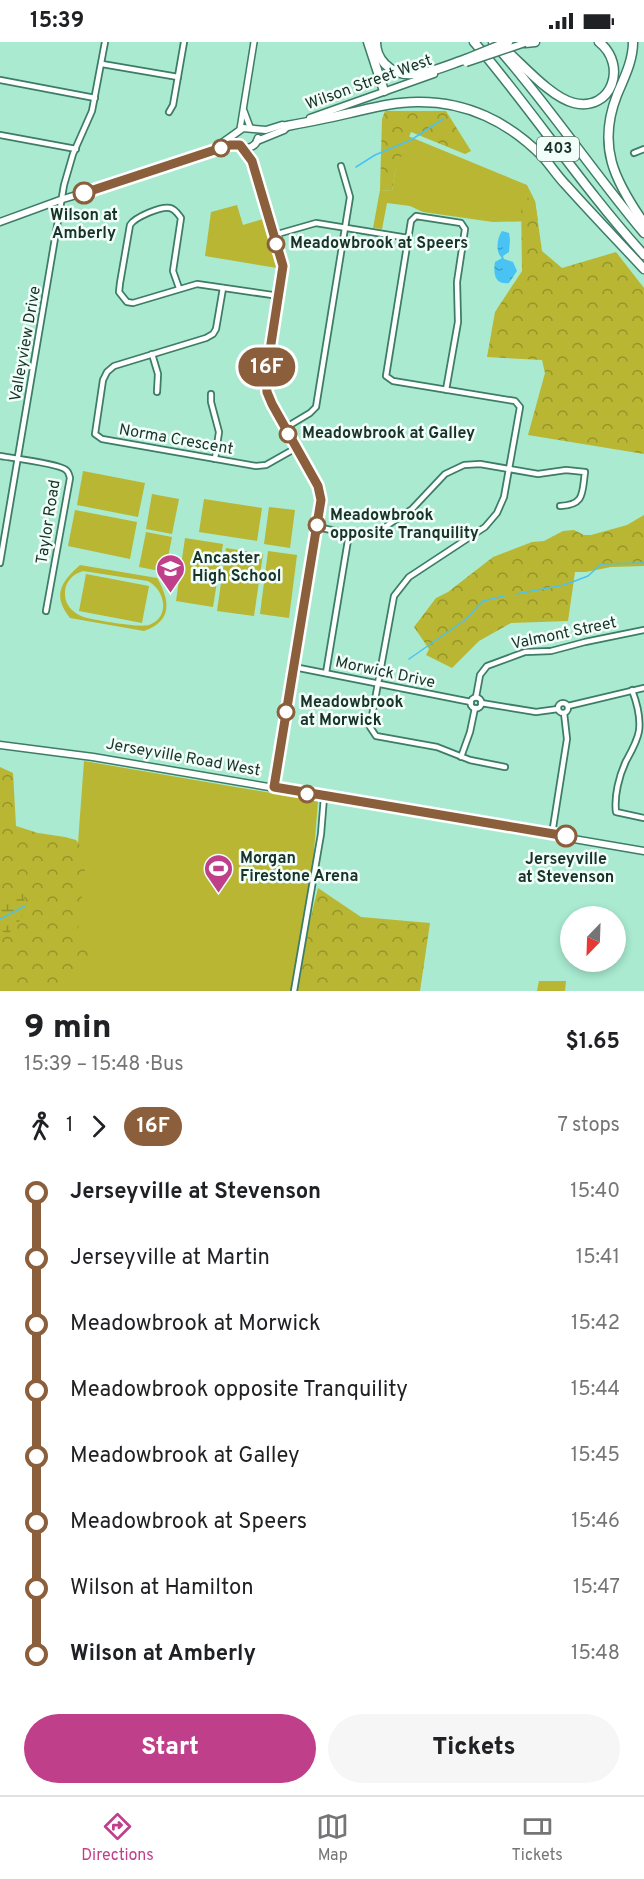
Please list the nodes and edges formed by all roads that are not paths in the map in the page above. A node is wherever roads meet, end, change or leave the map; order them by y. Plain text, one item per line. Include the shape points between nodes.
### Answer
1 (105, 42) edge
2 (184, 42) edge
3 (254, 42) edge
4 (368, 42) edge
5 (376, 42) edge
6 (467, 42) edge
7 (474, 42) edge
8 (495, 42) edge
9 (508, 42) edge
10 (530, 42) edge
11 (599, 42) edge
12 (633, 42) edge
13 (466, 61) junction
14 (102, 64) junction
15 (178, 77) junction
16 (0, 80) edge
17 (384, 91) junction
18 (95, 98) junction
19 (243, 110) junction
20 (169, 112) dead end
21 (287, 126) junction
22 (252, 128) junction
23 (239, 131) junction
24 (0, 135) edge
25 (256, 143) junction
26 (241, 146) junction
27 (556, 147) junction
28 (76, 149) junction
29 (644, 149) edge
30 (210, 151) junction
31 (634, 153) dead end
32 (252, 161) junction
33 (341, 166) dead end
34 (63, 199) junction
35 (0, 222) edge
36 (644, 223) edge
37 (345, 228) junction
38 (644, 233) edge
39 (274, 235) junction
40 (408, 238) junction
41 (644, 255) edge
42 (644, 269) edge
43 (179, 288) junction
44 (223, 288) junction
45 (279, 296) junction
46 (152, 354) junction
47 (446, 390) junction
48 (157, 392) dead end
49 (211, 394) dead end
50 (285, 428) junction
51 (296, 448) junction
52 (0, 456) edge
53 (19, 459) junction
54 (215, 459) junction
55 (510, 469) junction
56 (560, 506) dead end
57 (317, 527) junction
58 (349, 534) junction
59 (0, 563) edge
60 (46, 611) dead end
61 (644, 630) edge
62 (294, 667) junction
63 (326, 673) junction
64 (378, 682) junction
65 (644, 688) edge
66 (632, 690) junction
67 (476, 697) junction
68 (471, 702) junction
69 (481, 703) junction
70 (568, 706) junction
71 (475, 708) junction
72 (558, 709) junction
73 (564, 712) junction
74 (0, 745) edge
75 (461, 757) junction
76 (505, 767) dead end
77 (274, 787) junction
78 (324, 797) junction
79 (644, 818) edge
80 (552, 834) junction
81 (644, 851) edge
82 (294, 991) edge

1 - 14 street, Valleyview Drive
2 - 15 street
3 - 19 street
4 - 17 highway
5 - 13 highway via 383,63 402,75
6 - 27 highway
7 - 27 highway, 403
8 - 11 highway via 551,90 573,103 585,104 597,101 612,84 615,64
8 - 38 highway, 403
9 - 13 highway, bridge
10 - 13 main road, Wilson Street West, bridge
12 - 36 highway via 608,135 611,166
13 - 17 main road, Wilson Street West
14 - 15 street
14 - 18 street, Valleyview Drive
15 - 20 street
16 - 18 street
17 - 21 main road, Wilson Street West
18 - 28 street, Valleyview Drive
19 - 22 street
19 - 23 street
21 - 22 main road, Wilson Street West
21 - 25 main road, Wilson Street West
21 - 42 highway via 416,102 461,106 481,113 503,124 542,157
22 - 23 main road
22 - 25 main road via 257,134
23 - 26 main road via 237,139
23 - 30 main road
24 - 28 street
25 - 26 main road via 248,148
25 - 32 street
26 - 30 main road
26 - 32 street
27 - 41 highway, 403
28 - 34 street, Valleyview Drive
29 - 31 street
30 - 34 main road
32 - 39 street
33 - 37 street via 350,197
34 - 35 main road
34 - 53 street, Valleyview Drive
37 - 39 street via 313,224
37 - 40 street
37 - 50 street via 316,406 310,414
39 - 45 street via 283,266
40 - 47 street via 386,376 393,381
40 - 47 street via 416,216 461,223 465,230 457,282 458,322
43 - 43 street via 133,303 122,298 120,283 133,220 162,209 177,212 181,218 173,271
43 - 44 street via 197,284
44 - 45 street
44 - 46 street, Norma Crescent via 213,334
45 - 50 street via 266,384 269,399
46 - 48 street via 158,374
46 - 54 street, Norma Crescent via 106,372 96,437
47 - 55 street via 519,404
49 - 54 street via 219,432
50 - 51 street
51 - 54 street, Norma Crescent via 262,466
51 - 57 street via 320,494
52 - 53 street, Taylor Road
53 - 59 street, Valleyview Drive
53 - 60 street, Taylor Road via 65,468 70,478
55 - 56 street via 538,474 585,472 578,502
55 - 58 street via 475,464 455,468 441,477 412,509 385,528 372,534
55 - 64 street via 502,503 490,522 412,575 397,590
57 - 58 street
57 - 62 street
58 - 63 street
61 - 67 street, Valmont Street via 551,651 525,652 488,666 480,675
62 - 63 street, Morwick Drive
62 - 77 street
63 - 64 street, Morwick Drive
64 - 68 street, Morwick Drive
64 - 75 street via 370,727 376,736 437,747
65 - 66 street
66 - 70 street
66 - 79 street via 639,711 639,731 620,778 615,806 616,812
67 - 68 street
67 - 69 street
68 - 71 street
69 - 71 street
69 - 72 street via 536,712
70 - 72 street via 562,703
70 - 73 street
71 - 75 street
72 - 73 street
73 - 80 street via 567,739
74 - 77 main road, Jerseyville Road West
75 - 76 street
77 - 78 main road, Jerseyville Road West
78 - 80 main road, Jerseyville Road West
78 - 82 street
80 - 81 main road, Jerseyville Road West

